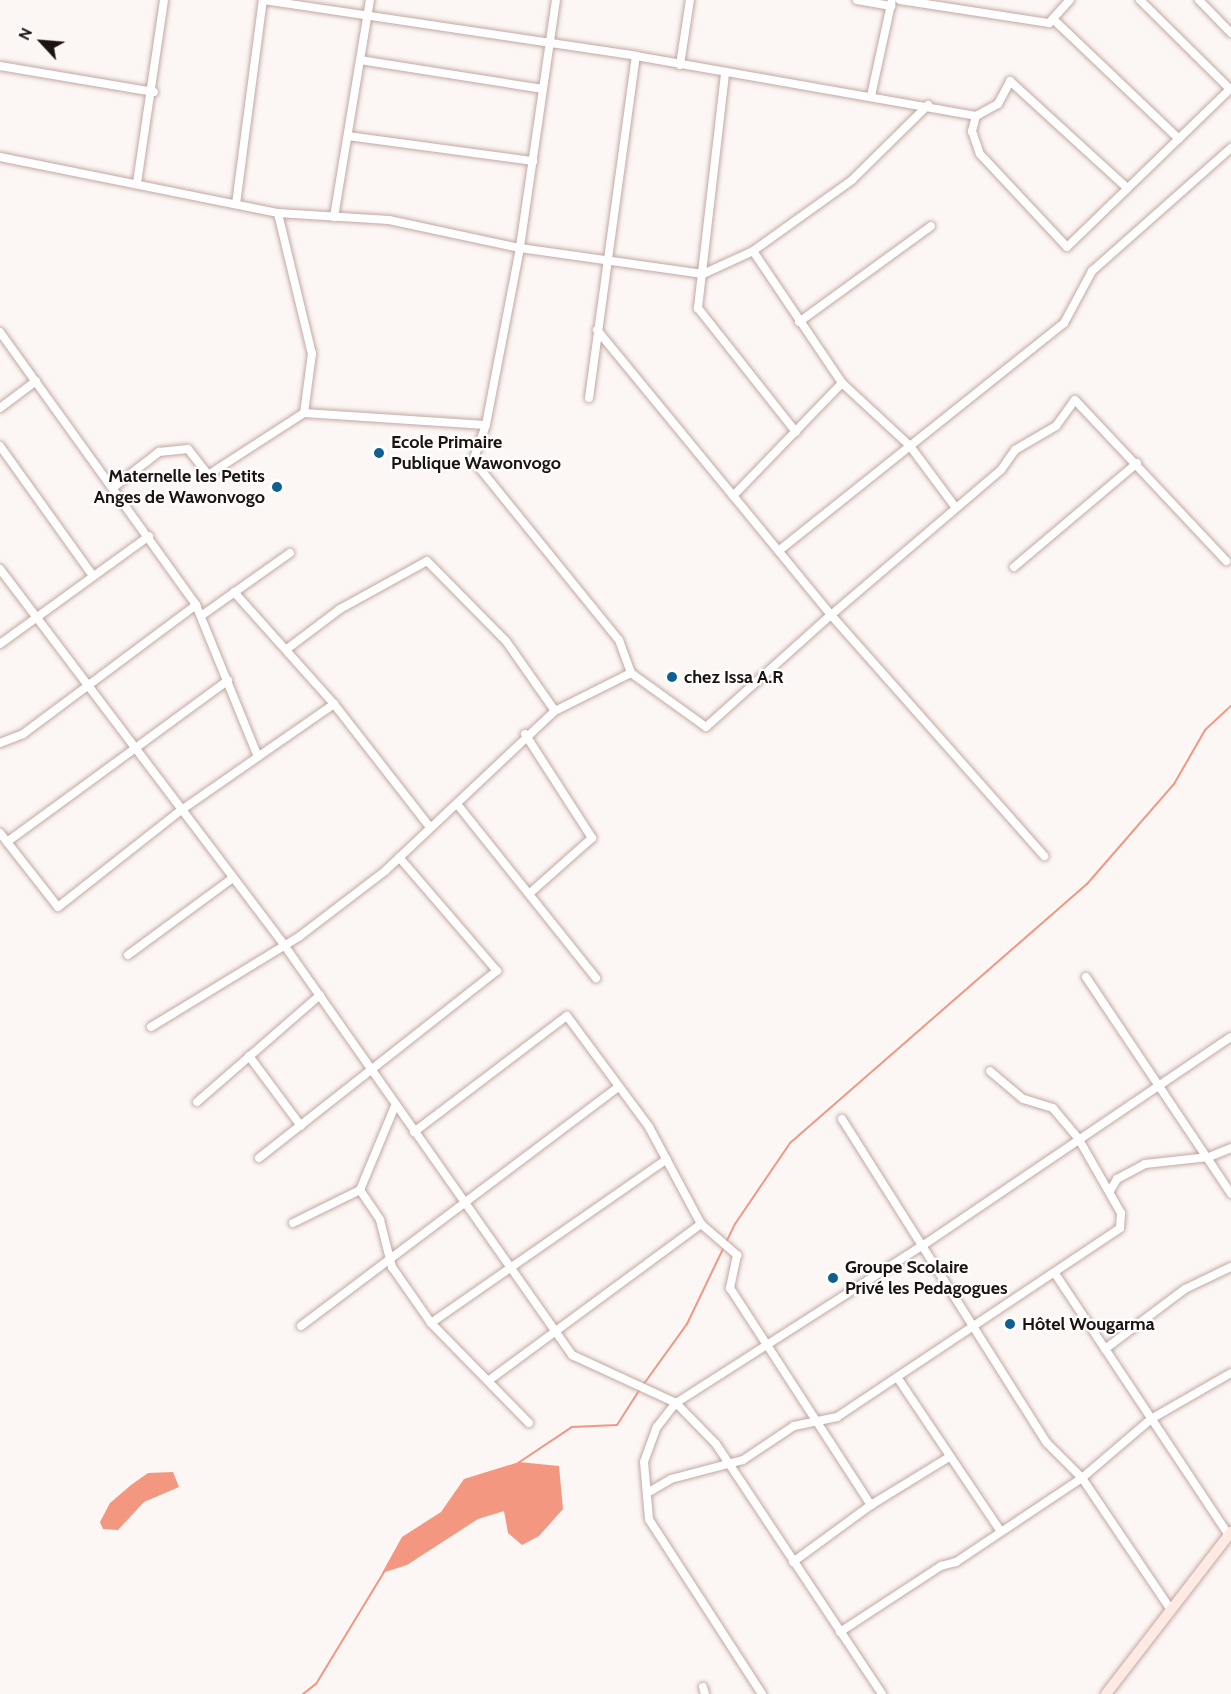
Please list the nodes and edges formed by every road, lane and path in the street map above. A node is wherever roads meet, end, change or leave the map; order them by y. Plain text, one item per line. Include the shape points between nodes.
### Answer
1 (164, 0) edge
2 (263, 0) edge
3 (370, 0) edge
4 (556, 0) edge
5 (690, 0) edge
6 (857, 0) edge
7 (900, 0) edge
8 (1070, 0) edge
9 (1140, 0) edge
10 (1199, 0) edge
11 (892, 3) edge
12 (368, 16) junction
13 (1053, 19) junction
14 (1231, 33) edge
15 (550, 43) junction
16 (636, 56) junction
17 (360, 60) junction
18 (680, 65) junction
19 (0, 66) edge
20 (725, 74) junction
21 (1231, 88) edge
22 (543, 89) junction
23 (154, 92) junction
24 (871, 96) junction
25 (928, 105) junction
26 (976, 116) junction
27 (348, 136) junction
28 (1179, 139) junction
29 (1231, 148) edge
30 (0, 157) edge
31 (532, 161) junction
32 (137, 183) junction
33 (1127, 188) junction
34 (236, 204) junction
35 (278, 213) junction
36 (334, 217) junction
37 (931, 225) dead end
38 (520, 248) junction
39 (753, 252) junction
40 (607, 262) junction
41 (703, 274) junction
42 (799, 322) junction
43 (597, 330) junction
44 (0, 332) edge
45 (36, 381) junction
46 (842, 383) junction
47 (589, 398) dead end
48 (0, 408) edge
49 (304, 413) junction
50 (486, 425) junction
51 (796, 432) junction
52 (0, 446) edge
53 (910, 446) junction
54 (1137, 463) junction
55 (115, 486) junction
56 (733, 496) junction
57 (956, 508) junction
58 (149, 536) junction
59 (781, 549) junction
60 (290, 553) dead end
61 (1226, 561) dead end
62 (1014, 567) dead end
63 (0, 569) edge
64 (93, 576) junction
65 (234, 592) junction
66 (196, 605) junction
67 (831, 615) junction
68 (201, 616) junction
69 (36, 618) junction
70 (0, 644) edge
71 (287, 650) junction
72 (630, 673) junction
73 (228, 680) junction
74 (84, 685) junction
75 (334, 704) junction
76 (555, 711) junction
77 (525, 734) junction
78 (0, 743) edge
79 (134, 751) junction
80 (258, 757) junction
81 (457, 804) junction
82 (180, 811) junction
83 (429, 826) junction
84 (0, 833) edge
85 (7, 842) junction
86 (1044, 855) dead end
87 (399, 857) junction
88 (233, 878) junction
89 (529, 894) junction
90 (282, 942) junction
91 (128, 955) dead end
92 (1086, 977) dead end
93 (596, 978) dead end
94 (320, 995) junction
95 (151, 1027) dead end
96 (1231, 1036) edge
97 (249, 1056) junction
98 (372, 1070) junction
99 (990, 1071) dead end
100 (1158, 1086) junction
101 (616, 1088) junction
102 (197, 1102) dead end
103 (395, 1106) junction
104 (842, 1119) dead end
105 (301, 1126) junction
106 (414, 1132) junction
107 (1078, 1138) junction
108 (1231, 1149) edge
109 (1209, 1157) junction
110 (259, 1158) dead end
111 (667, 1160) junction
112 (360, 1190) junction
113 (1110, 1191) junction
114 (1231, 1194) edge
115 (463, 1201) junction
116 (293, 1223) dead end
117 (701, 1224) junction
118 (925, 1244) junction
119 (391, 1257) junction
120 (509, 1267) junction
121 (1231, 1267) edge
122 (1056, 1275) junction
123 (431, 1323) junction
124 (301, 1326) dead end
125 (975, 1328) junction
126 (556, 1333) junction
127 (767, 1348) junction
128 (1105, 1349) junction
129 (1231, 1373) edge
130 (897, 1377) junction
131 (488, 1381) junction
132 (676, 1403) junction
133 (1151, 1419) junction
134 (529, 1423) dead end
135 (817, 1423) junction
136 (949, 1458) junction
137 (725, 1464) junction
138 (1082, 1478) junction
139 (647, 1493) junction
140 (871, 1505) junction
141 (999, 1528) junction
142 (1230, 1534) edge
143 (793, 1562) junction
144 (1171, 1610) junction
145 (840, 1632) junction
146 (762, 1694) edge
147 (882, 1694) edge
148 (1106, 1694) edge

1 - 23 street
2 - 12 street
2 - 34 street
3 - 12 street
4 - 15 street
5 - 18 street
6 - 11 street
7 - 13 street via 1049,23
8 - 13 street
9 - 21 street
10 - 14 street
11 - 24 street
12 - 15 street
12 - 17 street
13 - 28 street
15 - 16 street
15 - 22 street
16 - 18 street
16 - 40 street
17 - 22 street
17 - 27 street
18 - 20 street
19 - 23 street
20 - 24 street
20 - 41 street
21 - 28 street
22 - 31 street
23 - 32 street
24 - 25 street
25 - 26 street
25 - 39 street via 852,180
26 - 33 street via 998,104 1010,81
26 - 33 street via 972,131 980,154 1067,247
27 - 31 street
27 - 36 street
28 - 33 street
29 - 53 street via 1092,271 1064,323 950,409
30 - 32 street
31 - 38 street
32 - 34 street
34 - 35 street
35 - 36 street
35 - 49 street via 312,354
36 - 38 street via 389,219
37 - 42 street
38 - 40 street
38 - 50 street
39 - 41 street
39 - 42 street
40 - 41 street
40 - 43 street
41 - 51 street via 698,308
42 - 46 street
43 - 47 street
43 - 56 street
44 - 45 street
45 - 48 street
45 - 55 street
46 - 51 street
46 - 53 street
49 - 50 street
49 - 55 street via 208,475 188,449 159,452
50 - 72 street via 473,460 619,640
51 - 56 street
52 - 64 street
53 - 57 street
53 - 59 street
54 - 57 street via 1075,400 1056,426 1016,450
54 - 61 street
54 - 62 street
55 - 58 street
56 - 59 street
57 - 67 street
58 - 64 street
58 - 66 street
59 - 67 street
60 - 65 street
63 - 69 street
64 - 69 street
65 - 68 street
65 - 71 street
66 - 68 street
66 - 74 street
67 - 72 street via 706,727
67 - 86 street
68 - 73 street
69 - 70 street
69 - 74 street
71 - 75 street
71 - 76 street via 340,609 427,561 506,641
72 - 76 street
73 - 79 street
73 - 80 street
74 - 78 street via 23,734
74 - 79 street
75 - 80 street
75 - 83 street
76 - 77 street
77 - 81 street
77 - 89 street via 592,838
79 - 82 street
79 - 85 street
80 - 82 street
81 - 83 street
81 - 89 street
82 - 85 street via 58,907
82 - 88 street
83 - 87 street
84 - 85 street
87 - 90 street via 300,936
87 - 98 street via 497,971
88 - 90 street
88 - 91 street
89 - 93 street
90 - 94 street
90 - 95 street
92 - 100 street
94 - 97 street
94 - 98 street
96 - 100 street
97 - 102 street
97 - 105 street
98 - 103 street
98 - 105 street
99 - 107 street via 1023,1099 1053,1108
100 - 107 street
100 - 109 street
101 - 106 street via 567,1016
101 - 111 street
101 - 115 street
103 - 106 street
103 - 112 street
104 - 118 street
105 - 110 street
106 - 115 street
107 - 113 street
107 - 118 street
108 - 109 street
109 - 113 street via 1145,1164 1117,1179
109 - 114 street
111 - 117 street
111 - 120 street
112 - 116 street
112 - 119 street via 380,1220
113 - 122 street via 1120,1213 1119,1228
115 - 119 street
115 - 120 street
117 - 126 street
117 - 127 street via 737,1255 730,1288
118 - 125 street
118 - 127 street
119 - 123 street via 392,1268
119 - 124 street
120 - 123 street
120 - 126 street
121 - 128 street via 1185,1289
122 - 125 street
122 - 128 street
123 - 131 street
125 - 130 street
125 - 138 street via 1047,1443
126 - 131 street
126 - 132 street via 572,1355
127 - 132 street
127 - 135 street
128 - 133 street
129 - 133 street
130 - 135 street via 837,1417
130 - 136 street
131 - 134 street
132 - 137 street via 716,1444
132 - 139 street via 657,1427 644,1462
133 - 138 street
133 - 142 street
135 - 137 street via 794,1426 743,1460
135 - 140 street
136 - 140 street
136 - 141 street
137 - 139 street via 670,1479
137 - 143 street
138 - 141 street
138 - 144 street
139 - 146 street via 649,1519
140 - 143 street
141 - 145 street via 957,1562 941,1566
142 - 144 street
143 - 145 street
144 - 148 street
145 - 147 street

